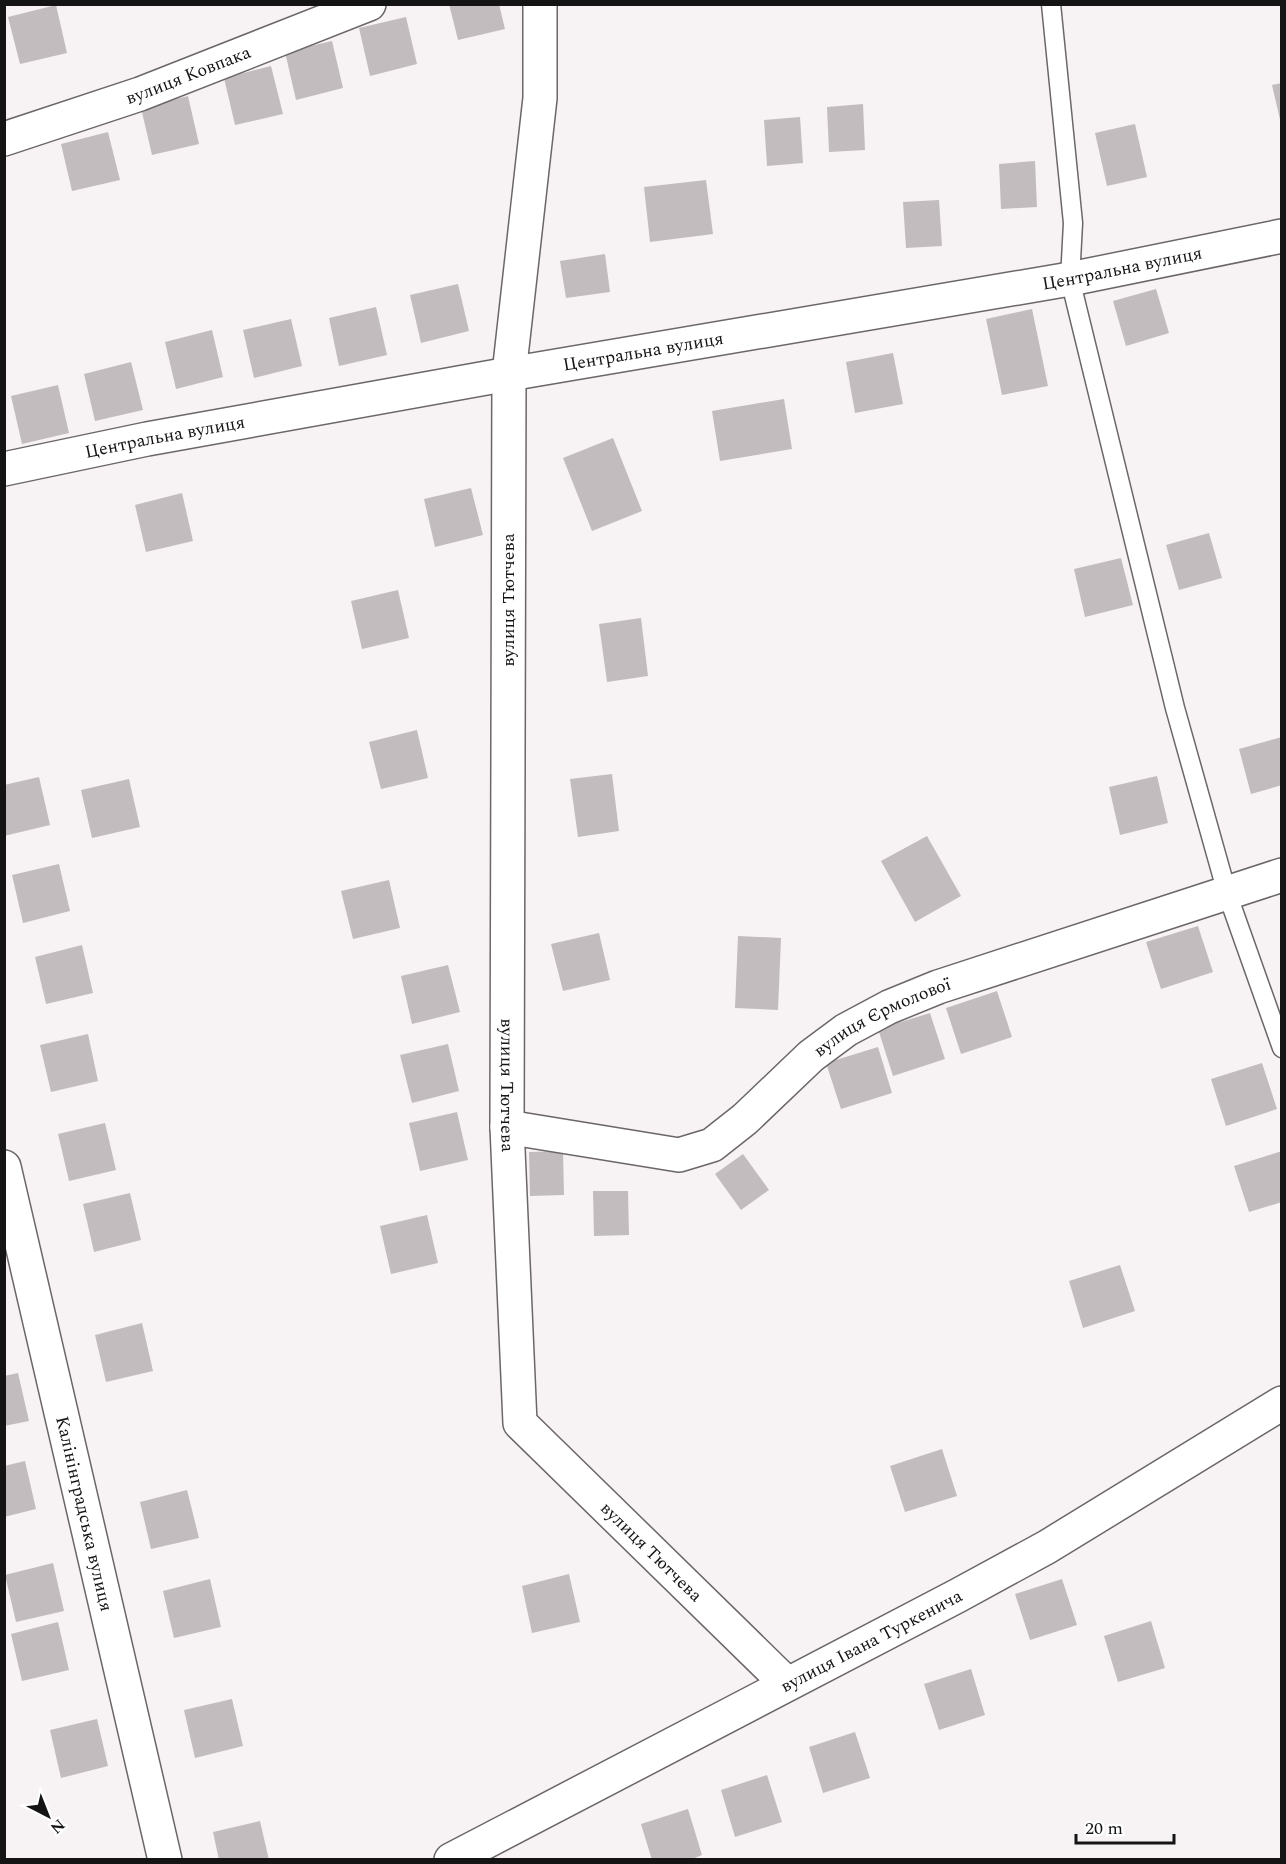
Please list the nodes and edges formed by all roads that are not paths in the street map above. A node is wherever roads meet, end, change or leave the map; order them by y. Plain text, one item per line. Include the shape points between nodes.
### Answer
1 (369, 4) edge
2 (540, 4) edge
3 (1051, 4) edge
4 (4, 139) edge
5 (1281, 236) edge
6 (1070, 279) junction
7 (508, 374) junction
8 (4, 469) edge
9 (1281, 875) edge
10 (1227, 893) junction
11 (1281, 1048) edge
12 (507, 1127) junction
13 (4, 1167) edge
14 (1281, 1402) edge
15 (787, 1684) junction
16 (165, 1860) edge
17 (451, 1860) edge

1 - 4 street, вулиця Ковпака via 140,94
2 - 7 street, вулиця Тютчева via 540,98
3 - 6 lane via 1073,223
5 - 6 street, Центральна вулиця
6 - 7 street, Центральна вулиця
6 - 10 lane via 1175,708
7 - 8 street, Центральна вулиця
7 - 12 street, вулиця Тютчева
9 - 10 street, вулиця Єрмолової
10 - 11 lane
10 - 12 street, вулиця Єрмолової via 938,987 890,1007 846,1030 811,1056 712,1145 679,1155
12 - 15 street, вулиця Тютчева via 520,1423
13 - 16 street, Калінінградська вулиця
14 - 15 street, вулиця Івана Туркенича via 1047,1547
15 - 17 street, вулиця Івана Туркенича

